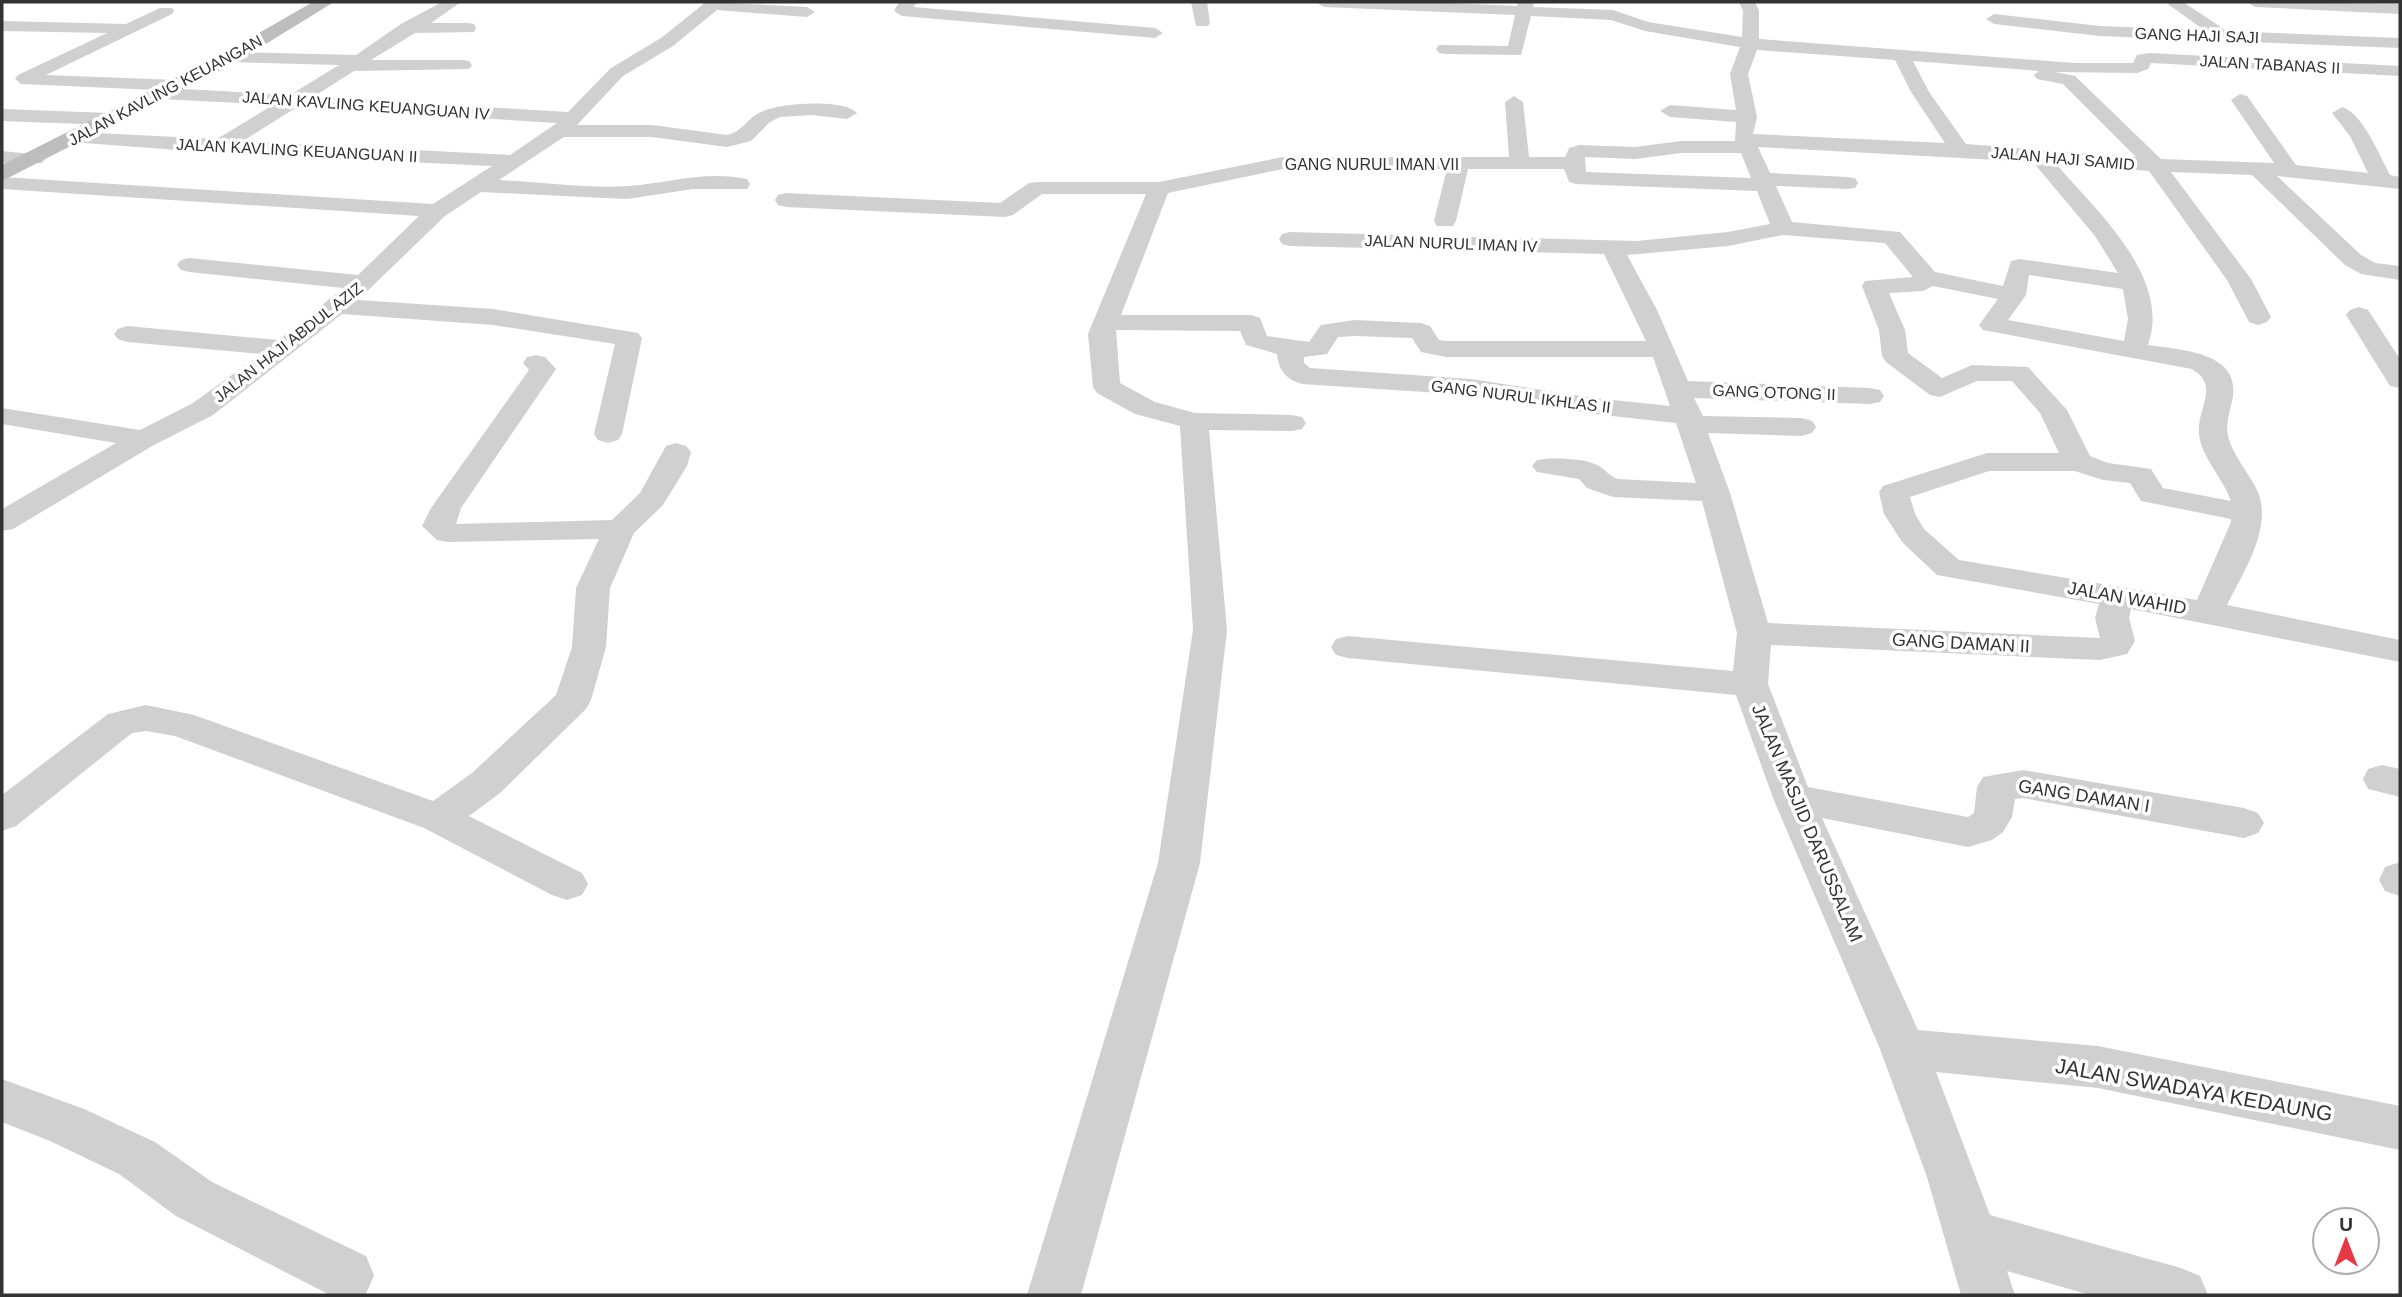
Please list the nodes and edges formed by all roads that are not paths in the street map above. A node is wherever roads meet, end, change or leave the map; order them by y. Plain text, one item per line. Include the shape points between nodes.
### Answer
1 (325, 2) edge
2 (453, 2) edge
3 (910, 2) edge
4 (1199, 2) edge
5 (1324, 2) edge
6 (1746, 2) edge
7 (2255, 2) edge
8 (715, 3) edge
9 (1986, 3) edge
10 (2282, 3) edge
11 (1488, 5) edge
12 (1525, 6) edge
13 (2172, 9) edge
14 (2371, 9) junction
15 (2400, 9) edge
16 (1053, 10) dead end
17 (166, 11) dead end
18 (84, 12) dead end
19 (807, 12) dead end
20 (1139, 12) dead end
21 (1994, 19) junction
22 (1202, 23) dead end
23 (2, 26) edge
24 (53, 27) junction
25 (1066, 27) junction
26 (130, 28) junction
27 (407, 28) junction
28 (468, 28) dead end
29 (2400, 29) edge
30 (2222, 35) junction
31 (2256, 37) junction
32 (2400, 43) edge
33 (1750, 44) junction
34 (1445, 49) dead end
35 (1901, 54) junction
36 (230, 57) junction
37 (352, 63) junction
38 (2008, 63) junction
39 (463, 65) dead end
40 (2029, 65) junction
41 (2292, 65) junction
42 (2400, 71) edge
43 (170, 89) junction
44 (296, 100) junction
45 (2240, 100) dead end
46 (1514, 102) dead end
47 (1671, 111) dead end
48 (847, 113) dead end
49 (2342, 113) dead end
50 (2, 115) edge
51 (1747, 117) junction
52 (113, 119) junction
53 (565, 124) junction
54 (77, 138) junction
55 (1746, 143) junction
56 (219, 146) junction
57 (1960, 150) junction
58 (2039, 156) junction
59 (2, 157) edge
60 (34, 159) junction
61 (516, 161) junction
62 (1520, 162) junction
63 (1459, 163) junction
64 (1574, 163) junction
65 (2155, 165) junction
66 (2258, 169) junction
67 (2289, 170) junction
68 (2, 174) edge
69 (1764, 182) junction
70 (2391, 182) edge
71 (2, 183) edge
72 (1847, 183) dead end
73 (739, 184) dead end
74 (478, 185) junction
75 (1159, 188) junction
76 (113, 191) junction
77 (786, 200) dead end
78 (82, 207) dead end
79 (437, 211) junction
80 (1445, 221) dead end
81 (1783, 228) junction
82 (1290, 239) dead end
83 (1624, 241) junction
84 (189, 265) dead end
85 (2400, 273) edge
86 (1927, 278) junction
87 (364, 283) junction
88 (2134, 283) junction
89 (2014, 295) junction
90 (335, 306) junction
91 (2359, 315) dead end
92 (2258, 317) dead end
93 (1106, 322) junction
94 (127, 334) dead end
95 (1983, 340) junction
96 (285, 348) junction
97 (1290, 348) junction
98 (1663, 349) junction
99 (2133, 350) junction
100 (536, 363) dead end
101 (2001, 373) junction
102 (2400, 380) edge
103 (1870, 396) dead end
104 (1686, 410) junction
105 (2, 416) edge
106 (1194, 421) junction
107 (1292, 423) dead end
108 (1802, 428) dead end
109 (608, 434) dead end
110 (144, 439) junction
111 (676, 452) dead end
112 (2078, 463) junction
113 (1547, 466) dead end
114 (1715, 493) junction
115 (2248, 513) junction
116 (2, 522) edge
117 (620, 529) junction
118 (2117, 597) junction
119 (2207, 612) junction
120 (1754, 633) junction
121 (1348, 647) dead end
122 (2400, 651) edge
123 (1750, 684) junction
124 (1793, 798) junction
125 (2, 816) edge
126 (438, 818) junction
127 (2244, 823) dead end
128 (567, 884) dead end
129 (1903, 1049) junction
130 (2, 1100) edge
131 (2400, 1128) edge
132 (1970, 1235) junction
133 (346, 1275) dead end
134 (1054, 1295) edge
135 (1988, 1295) edge
136 (2181, 1295) edge

1 - 36 street, JALAN KAVLING KEUANGAN
2 - 27 street
3 - 25 street via 902,11
4 - 22 street
5 - 11 street
6 - 33 street via 1751,11
7 - 10 street
8 - 19 street
8 - 53 street, JALAN HAJI ABDUL AZIZ via 667,42 617,72
9 - 21 street
10 - 14 street
11 - 12 street
12 - 33 street via 1613,15 1645,26
12 - 34 street via 1515,51
13 - 30 street
14 - 15 street
14 - 29 street
16 - 25 street
17 - 26 street
18 - 24 street
20 - 25 street via 1155,33
21 - 30 street, GANG HAJI SAJI via 2100,31
21 - 38 street via 2014,42
23 - 24 street
24 - 26 street
26 - 43 street, JALAN KAVLING KEUANGUAN IV via 24,79
27 - 28 street
27 - 37 street
30 - 31 street, GANG HAJI SAJI
31 - 32 street, GANG HAJI SAJI
31 - 41 street
33 - 35 street
33 - 51 street via 1739,74
35 - 38 street
35 - 57 street via 1920,92
36 - 37 street
36 - 43 street, JALAN KAVLING KEUANGAN
37 - 39 street
37 - 44 street
38 - 40 street
40 - 41 street, JALAN TABANAS II via 2127,69 2137,68 2148,58
40 - 65 street via 2039,74 2069,80
41 - 42 street, JALAN TABANAS II
43 - 44 street, JALAN KAVLING KEUANGUAN IV
43 - 52 street, JALAN KAVLING KEUANGAN
44 - 53 street, JALAN KAVLING KEUANGUAN IV
44 - 56 street
45 - 67 street
46 - 62 street
47 - 51 street
48 - 53 street, JALAN KAVLING KEUANGUAN IV via 783,111 763,118 744,137 727,141
49 - 70 street
50 - 52 street
51 - 55 street
52 - 54 street, JALAN KAVLING KEUANGAN
53 - 61 street, JALAN HAJI ABDUL AZIZ
54 - 56 street, JALAN KAVLING KEUANGUAN II
54 - 60 street, JALAN KAVLING KEUANGAN
55 - 57 street, JALAN HAJI SAMID
55 - 64 street, GANG NURUL IMAN VII via 1635,153 1580,151
55 - 69 street
56 - 61 street, JALAN KAVLING KEUANGUAN II
57 - 58 street, JALAN HAJI SAMID
58 - 65 street, JALAN HAJI SAMID
58 - 88 street via 2104,230
59 - 60 street
60 - 68 street, JALAN KAVLING KEUANGAN
61 - 74 street, JALAN HAJI ABDUL AZIZ
62 - 63 street, GANG NURUL IMAN VII
62 - 64 street, GANG NURUL IMAN VII
63 - 75 street, GANG NURUL IMAN VII via 1283,163
63 - 80 street
64 - 69 street via 1576,177
65 - 66 street, JALAN HAJI SAMID
65 - 92 street via 2239,279
66 - 67 street, JALAN HAJI SAMID
66 - 85 street via 2353,260 2369,270
67 - 70 street, JALAN HAJI SAMID
69 - 72 street
69 - 81 street
71 - 76 street
73 - 74 street via 693,183 627,193
74 - 79 street, JALAN HAJI ABDUL AZIZ
75 - 77 street, GANG NURUL IMAN VII via 1037,188 1005,210
75 - 93 street
76 - 78 street
76 - 79 street
79 - 87 street, JALAN HAJI ABDUL AZIZ
81 - 83 street via 1738,237
81 - 86 street via 1892,237
82 - 83 street, JALAN NURUL IMAN IV
83 - 98 street, JALAN MASJID DARUSSALAM
84 - 87 street
86 - 89 street
86 - 101 street via 1923,284 1874,286 1892,330 1895,356 1940,388 1972,373
87 - 90 street, JALAN HAJI ABDUL AZIZ
88 - 89 street via 2019,266
88 - 99 street via 2142,320
89 - 95 street
90 - 96 street, JALAN HAJI ABDUL AZIZ
90 - 109 street via 492,317 629,338
91 - 102 street
93 - 97 street via 1238,321 1251,323 1255,340
93 - 106 street via 1101,334 1107,387 1145,408
94 - 96 street
95 - 99 street
95 - 101 street
96 - 110 street, JALAN HAJI ABDUL AZIZ via 203,409
97 - 98 street via 1312,350 1330,330 1354,328 1421,331 1430,346 1446,349
97 - 104 street, GANG NURUL IKHLAS II via 1291,365 1303,376 1471,387 1594,406
98 - 104 street, JALAN MASJID DARUSSALAM
99 - 115 street via 2200,362 2217,373 2219,400 2213,434 2241,488
100 - 117 street via 543,369 438,526 448,533 463,534
101 - 112 street via 2019,373 2053,410
103 - 104 street, GANG OTONG II
104 - 108 street
104 - 114 street, JALAN MASJID DARUSSALAM
105 - 110 street
106 - 107 street
106 - 134 street via 1210,630 1179,863
110 - 116 street, JALAN HAJI ABDUL AZIZ
111 - 117 street via 652,499
112 - 115 street via 2140,475 2152,495
112 - 118 street, JALAN WAHID via 1987,463 1894,492 1894,503 1917,539 1949,568
113 - 114 street via 1588,471 1613,488
114 - 120 street, JALAN MASJID DARUSSALAM
115 - 119 street
117 - 126 street via 593,588 589,647 573,700 486,783
118 - 119 street, JALAN WAHID
118 - 120 street, GANG DAMAN II via 2112,618 2118,641 2100,649
119 - 122 street, JALAN WAHID
120 - 123 street, JALAN MASJID DARUSSALAM
121 - 123 street
123 - 124 street, JALAN MASJID DARUSSALAM
124 - 127 street, GANG DAMAN I via 1968,832 1985,829 1991,822 1997,787 2023,785
124 - 129 street, JALAN MASJID DARUSSALAM
125 - 126 street via 121,723 146,718 181,724
126 - 128 street
129 - 131 street, JALAN SWADAYA KEDAUNG via 2098,1068
129 - 132 street, JALAN MASJID DARUSSALAM
130 - 133 street via 137,1158 194,1199
132 - 135 street, JALAN MASJID DARUSSALAM
132 - 136 street

